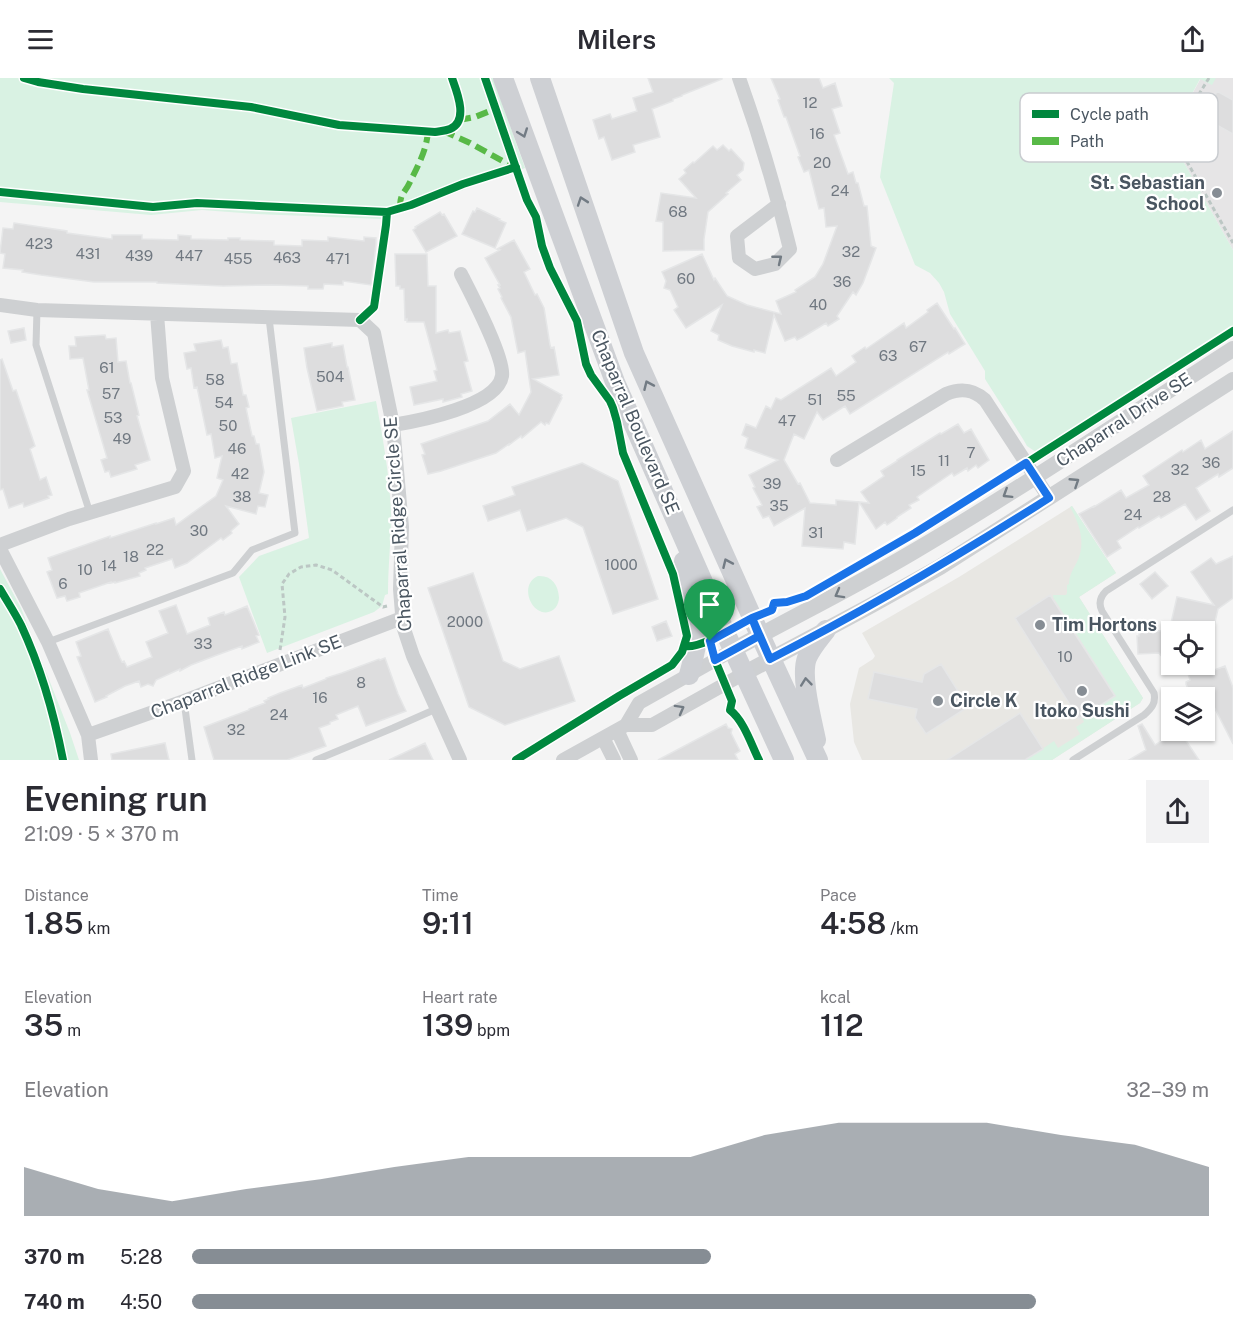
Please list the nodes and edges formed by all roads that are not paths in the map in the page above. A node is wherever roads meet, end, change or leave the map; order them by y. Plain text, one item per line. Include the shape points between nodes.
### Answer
1 (503, 78) edge
2 (540, 78) edge
3 (739, 78) edge
4 (779, 204) junction
5 (460, 274) dead end
6 (0, 305) edge
7 (37, 310) junction
8 (157, 314) junction
9 (269, 318) junction
10 (1233, 349) edge
11 (1233, 380) edge
12 (393, 425) junction
13 (837, 460) dead end
14 (1035, 477) junction
15 (1049, 498) junction
16 (1233, 510) edge
17 (90, 513) junction
18 (676, 520) junction
19 (0, 545) edge
20 (0, 549) edge
21 (402, 618) junction
22 (826, 630) junction
23 (759, 636) junction
24 (48, 642) junction
25 (733, 650) junction
26 (770, 659) junction
27 (743, 674) junction
28 (690, 675) junction
29 (184, 700) junction
30 (436, 709) junction
31 (621, 728) junction
32 (88, 735) junction
33 (603, 738) junction
34 (91, 760) edge
35 (192, 760) edge
36 (316, 760) edge
37 (460, 760) edge
38 (563, 760) edge
39 (614, 760) edge
40 (631, 760) edge
41 (784, 760) edge
42 (819, 760) edge
43 (1073, 760) edge

1 -> 18 main road, Chaparral Boulevard SE via 615,382
23 -> 2 main road, Chaparral Boulevard SE via 634,353
3 - 4 street
4 -> 4 street via 737,236 739,258 755,269 775,264 790,249
5 - 12 street via 495,350 501,379 489,393 471,404 438,416
6 - 7 street, Chaparral Ridge Circle SE
7 - 8 street, Chaparral Ridge Circle SE
7 - 17 lane via 36,345
8 - 9 street, Chaparral Ridge Circle SE
8 - 17 street via 162,378 184,471 175,487
9 - 12 street, Chaparral Ridge Circle SE via 360,320 374,333
9 - 24 lane via 295,533 252,550 233,573
10 - 14 street, Chaparral Drive SE
15 -> 11 street, Chaparral Drive SE
12 - 21 street, Chaparral Ridge Circle SE via 402,527
13 - 14 street via 946,394 965,389 985,400
14 - 15 street
14 -> 23 street, Chaparral Drive SE via 911,553
15 - 22 street, Chaparral Drive SE via 940,567
16 - 43 lane via 1102,595 1102,611 1155,700 1144,715
17 - 19 street
18 - 25 main road, Chaparral Boulevard SE
18 - 28 main road via 698,629
20 - 24 street
21 - 29 street, Chaparral Ridge Link SE
21 - 30 street, Chaparral Ridge Circle SE via 409,646
22 - 26 street, Chaparral Drive SE
42 -> 22 main road via 805,673 808,657
23 - 25 street, Chaparral Drive SE
23 - 26 main road, Chaparral Boulevard SE
24 - 32 street
25 - 27 main road, Chaparral Boulevard SE
25 - 28 street
26 - 27 street, Chaparral Drive SE
26 - 42 main road, Chaparral Boulevard SE
31 -> 27 street via 652,725
27 - 41 main road, Chaparral Boulevard SE
28 - 31 street via 639,703
29 - 32 street, Chaparral Ridge Link SE
29 - 35 lane
30 - 36 lane
30 - 37 street, Chaparral Ridge Circle SE
31 - 33 street
31 - 40 street
32 - 34 street
33 - 38 street
33 - 39 street

